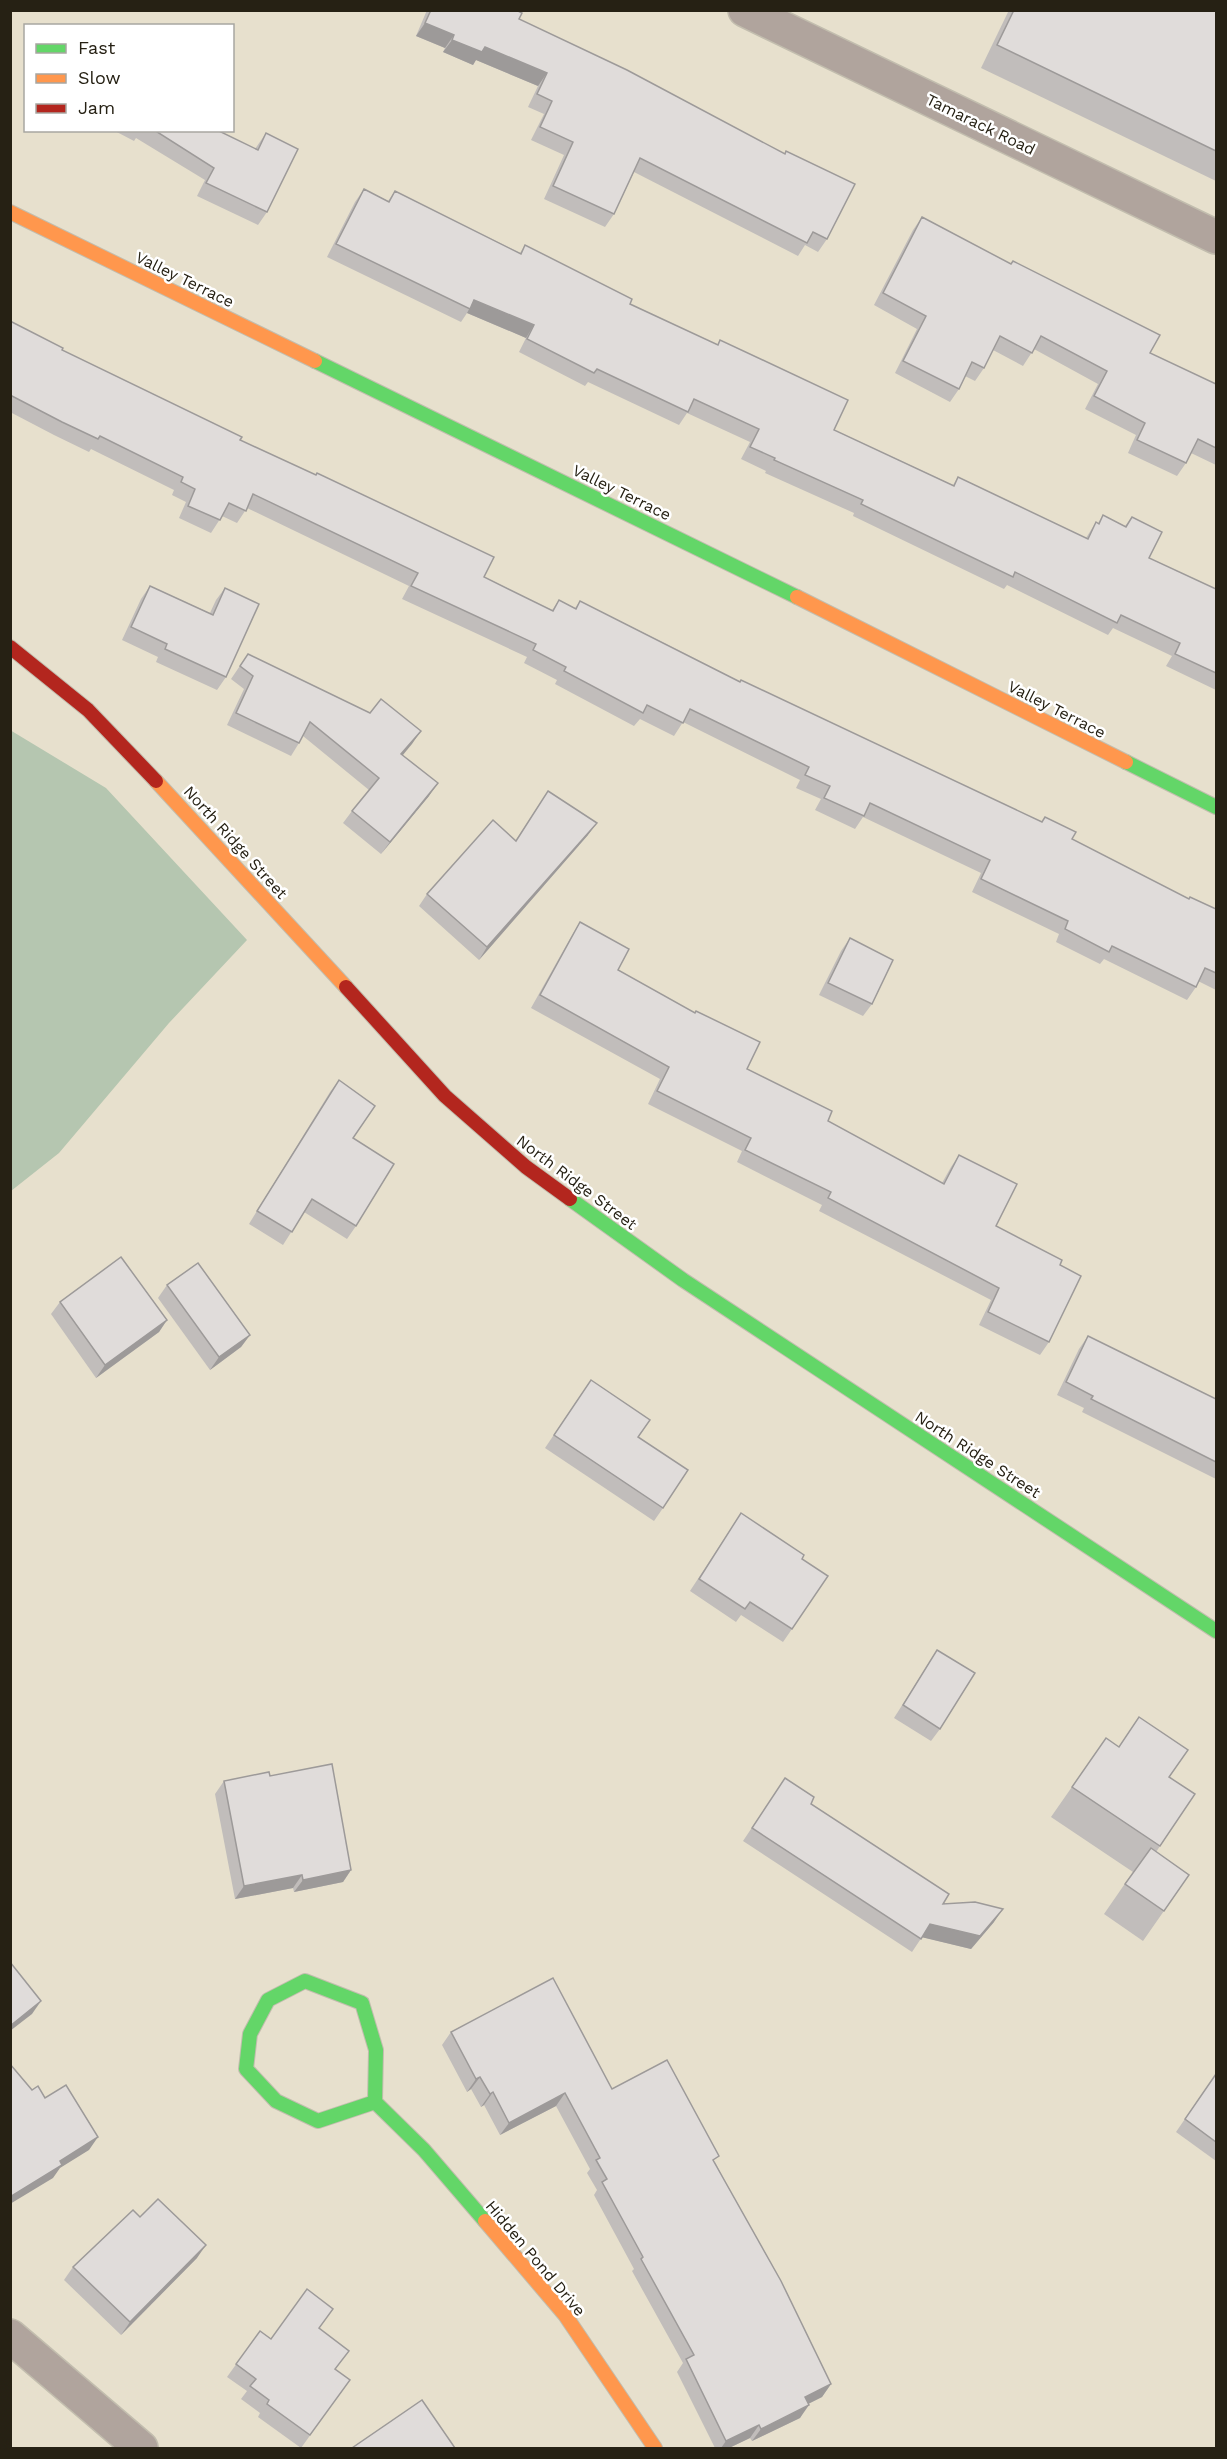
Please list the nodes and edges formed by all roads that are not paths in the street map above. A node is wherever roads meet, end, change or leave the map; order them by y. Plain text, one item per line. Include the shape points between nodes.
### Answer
1 (745, 10) edge
2 (10, 212) edge
3 (1216, 237) edge
4 (10, 647) edge
5 (1216, 807) edge
6 (1216, 1632) edge
7 (375, 2102) junction
8 (10, 2336) edge
9 (141, 2448) edge
10 (655, 2448) edge

1 - 3 street, Tamarack Road
2 - 5 street, Valley Terrace via 667,532
4 - 6 street, North Ridge Street via 88,710 174,798 445,1096 525,1167 683,1280
7 - 7 street via 376,2050 362,2003 305,1981 268,2000 250,2034 246,2069 276,2100 318,2121
7 - 10 street, Hidden Pond Drive via 424,2150 565,2315
8 - 9 street

